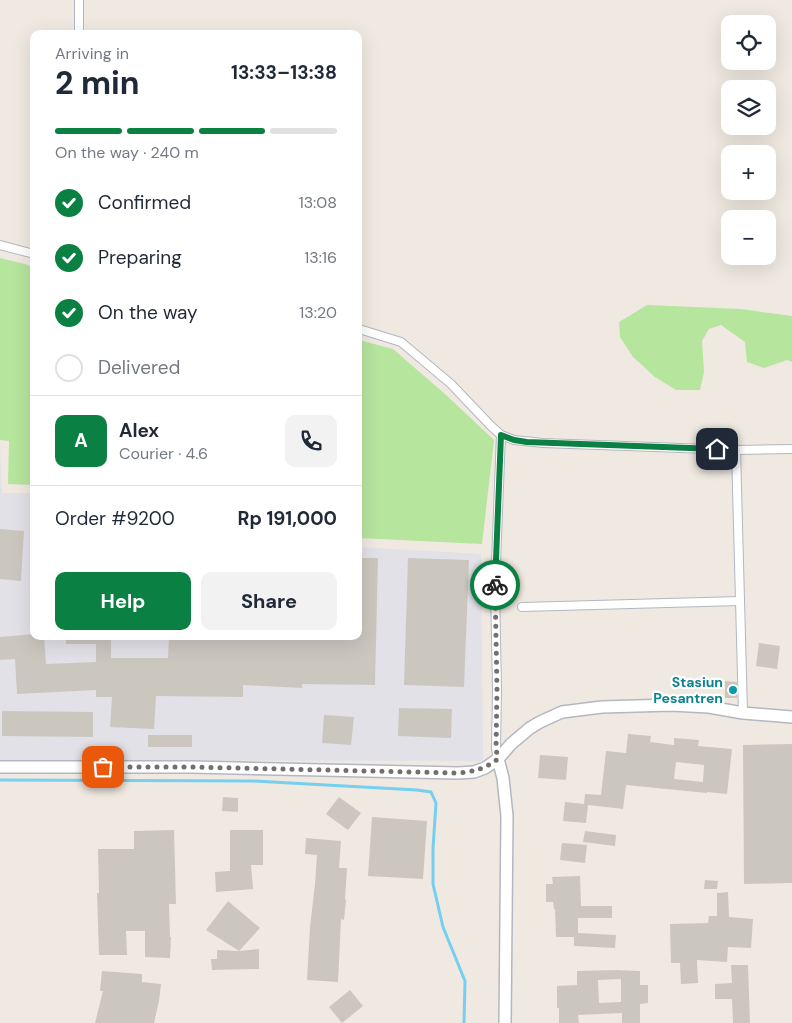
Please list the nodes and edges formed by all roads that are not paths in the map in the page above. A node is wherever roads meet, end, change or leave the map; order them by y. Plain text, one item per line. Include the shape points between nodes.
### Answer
1 (79, 0) edge
2 (79, 30) edge
3 (0, 245) edge
4 (30, 253) edge
5 (362, 330) edge
6 (501, 435) junction
7 (792, 449) edge
8 (736, 450) junction
9 (740, 601) junction
10 (522, 607) dead end
11 (743, 713) junction
12 (792, 717) edge
13 (498, 759) junction
14 (0, 767) edge
15 (505, 1023) edge

1 - 2 street
3 - 4 street
5 - 6 street via 401,342 451,384
6 - 8 street via 543,443
6 - 13 street via 495,588
7 - 8 street
8 - 9 street
9 - 10 street
9 - 11 street
11 - 12 main road
11 - 13 main road via 671,705 562,712 530,728
13 - 14 main road via 474,772 458,773 192,767
13 - 15 main road via 507,816

